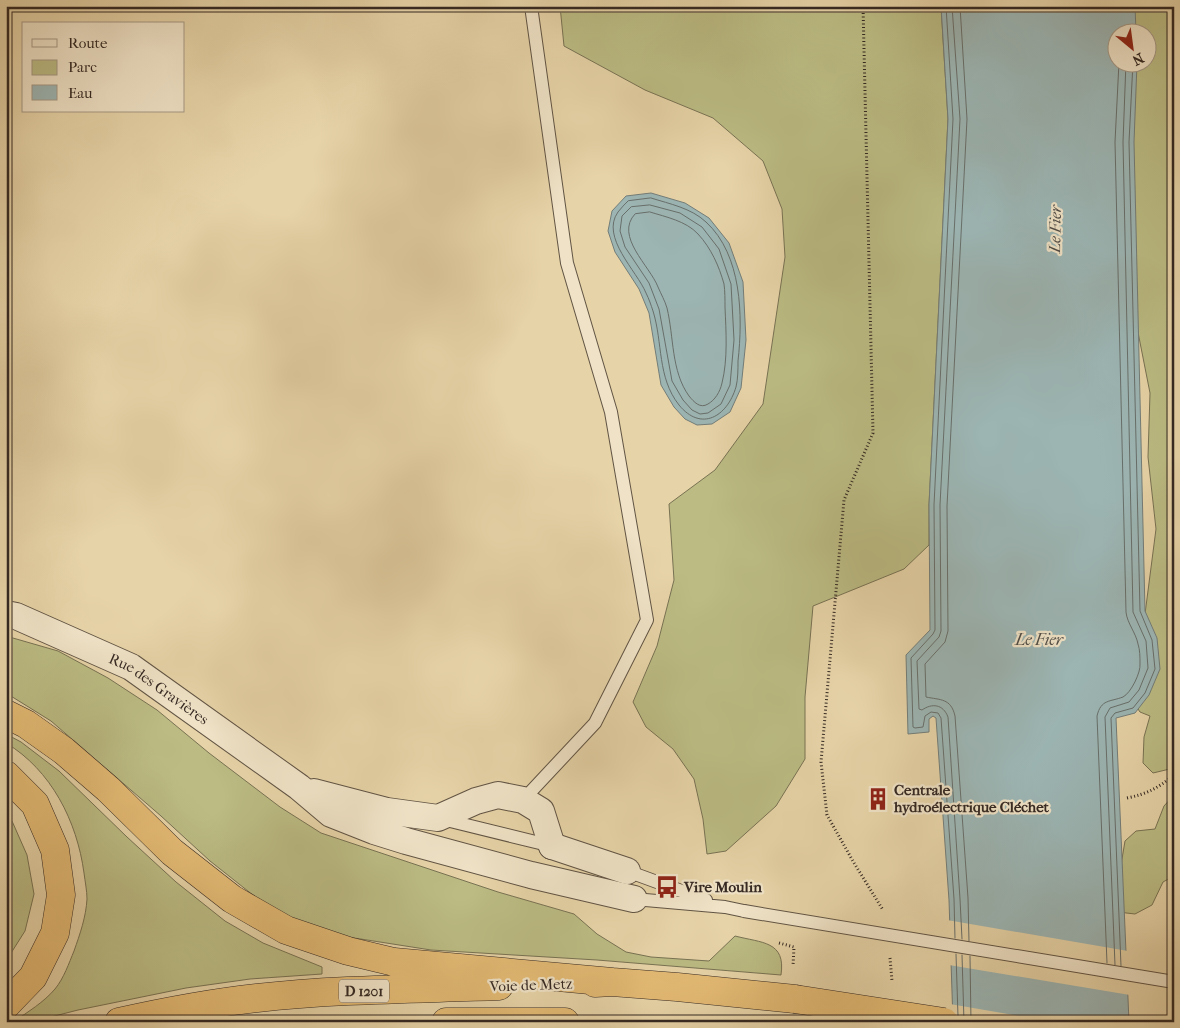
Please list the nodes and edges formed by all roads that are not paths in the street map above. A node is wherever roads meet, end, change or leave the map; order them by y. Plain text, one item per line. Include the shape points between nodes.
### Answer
1 (532, 6) edge
2 (6, 614) edge
3 (6, 714) edge
4 (6, 776) edge
5 (299, 787) junction
6 (523, 800) junction
7 (438, 818) junction
8 (552, 846) junction
9 (627, 872) joint
10 (531, 876) junction
11 (634, 899) joint
12 (725, 907) junction
13 (612, 982) junction
14 (1174, 982) edge
15 (6, 1005) edge
16 (119, 1022) edge
17 (446, 1022) edge
18 (565, 1022) edge
19 (944, 1022) edge

1 - 6 lane via 566,263 611,412 646,620 595,723
2 - 5 street, Rue des Gravières via 131,667
3 - 13 highway via 64,751 172,852 225,894 286,930 394,962
4 - 15 highway via 35,804 55,850 61,895 55,933 33,977
5 - 7 street, Rue des Gravières via 387,810
5 - 10 street, Rue des Gravières via 331,814 374,831
6 - 7 street via 498,795
6 - 8 street via 541,811
7 - 8 lane, Rue des Gravières
8 - 9 street, Rue des Gravières
8 - 10 street
9 - 12 lane, Rue des Gravières
10 - 11 street, Rue des Gravières
11 - 12 lane, Rue des Gravières
12 - 14 lane, bridge
13 - 16 highway, Voie de Metz / D 1201 via 257,998
13 - 19 highway, Voie de Metz / D 1201, bridge via 795,999
17 - 18 highway

